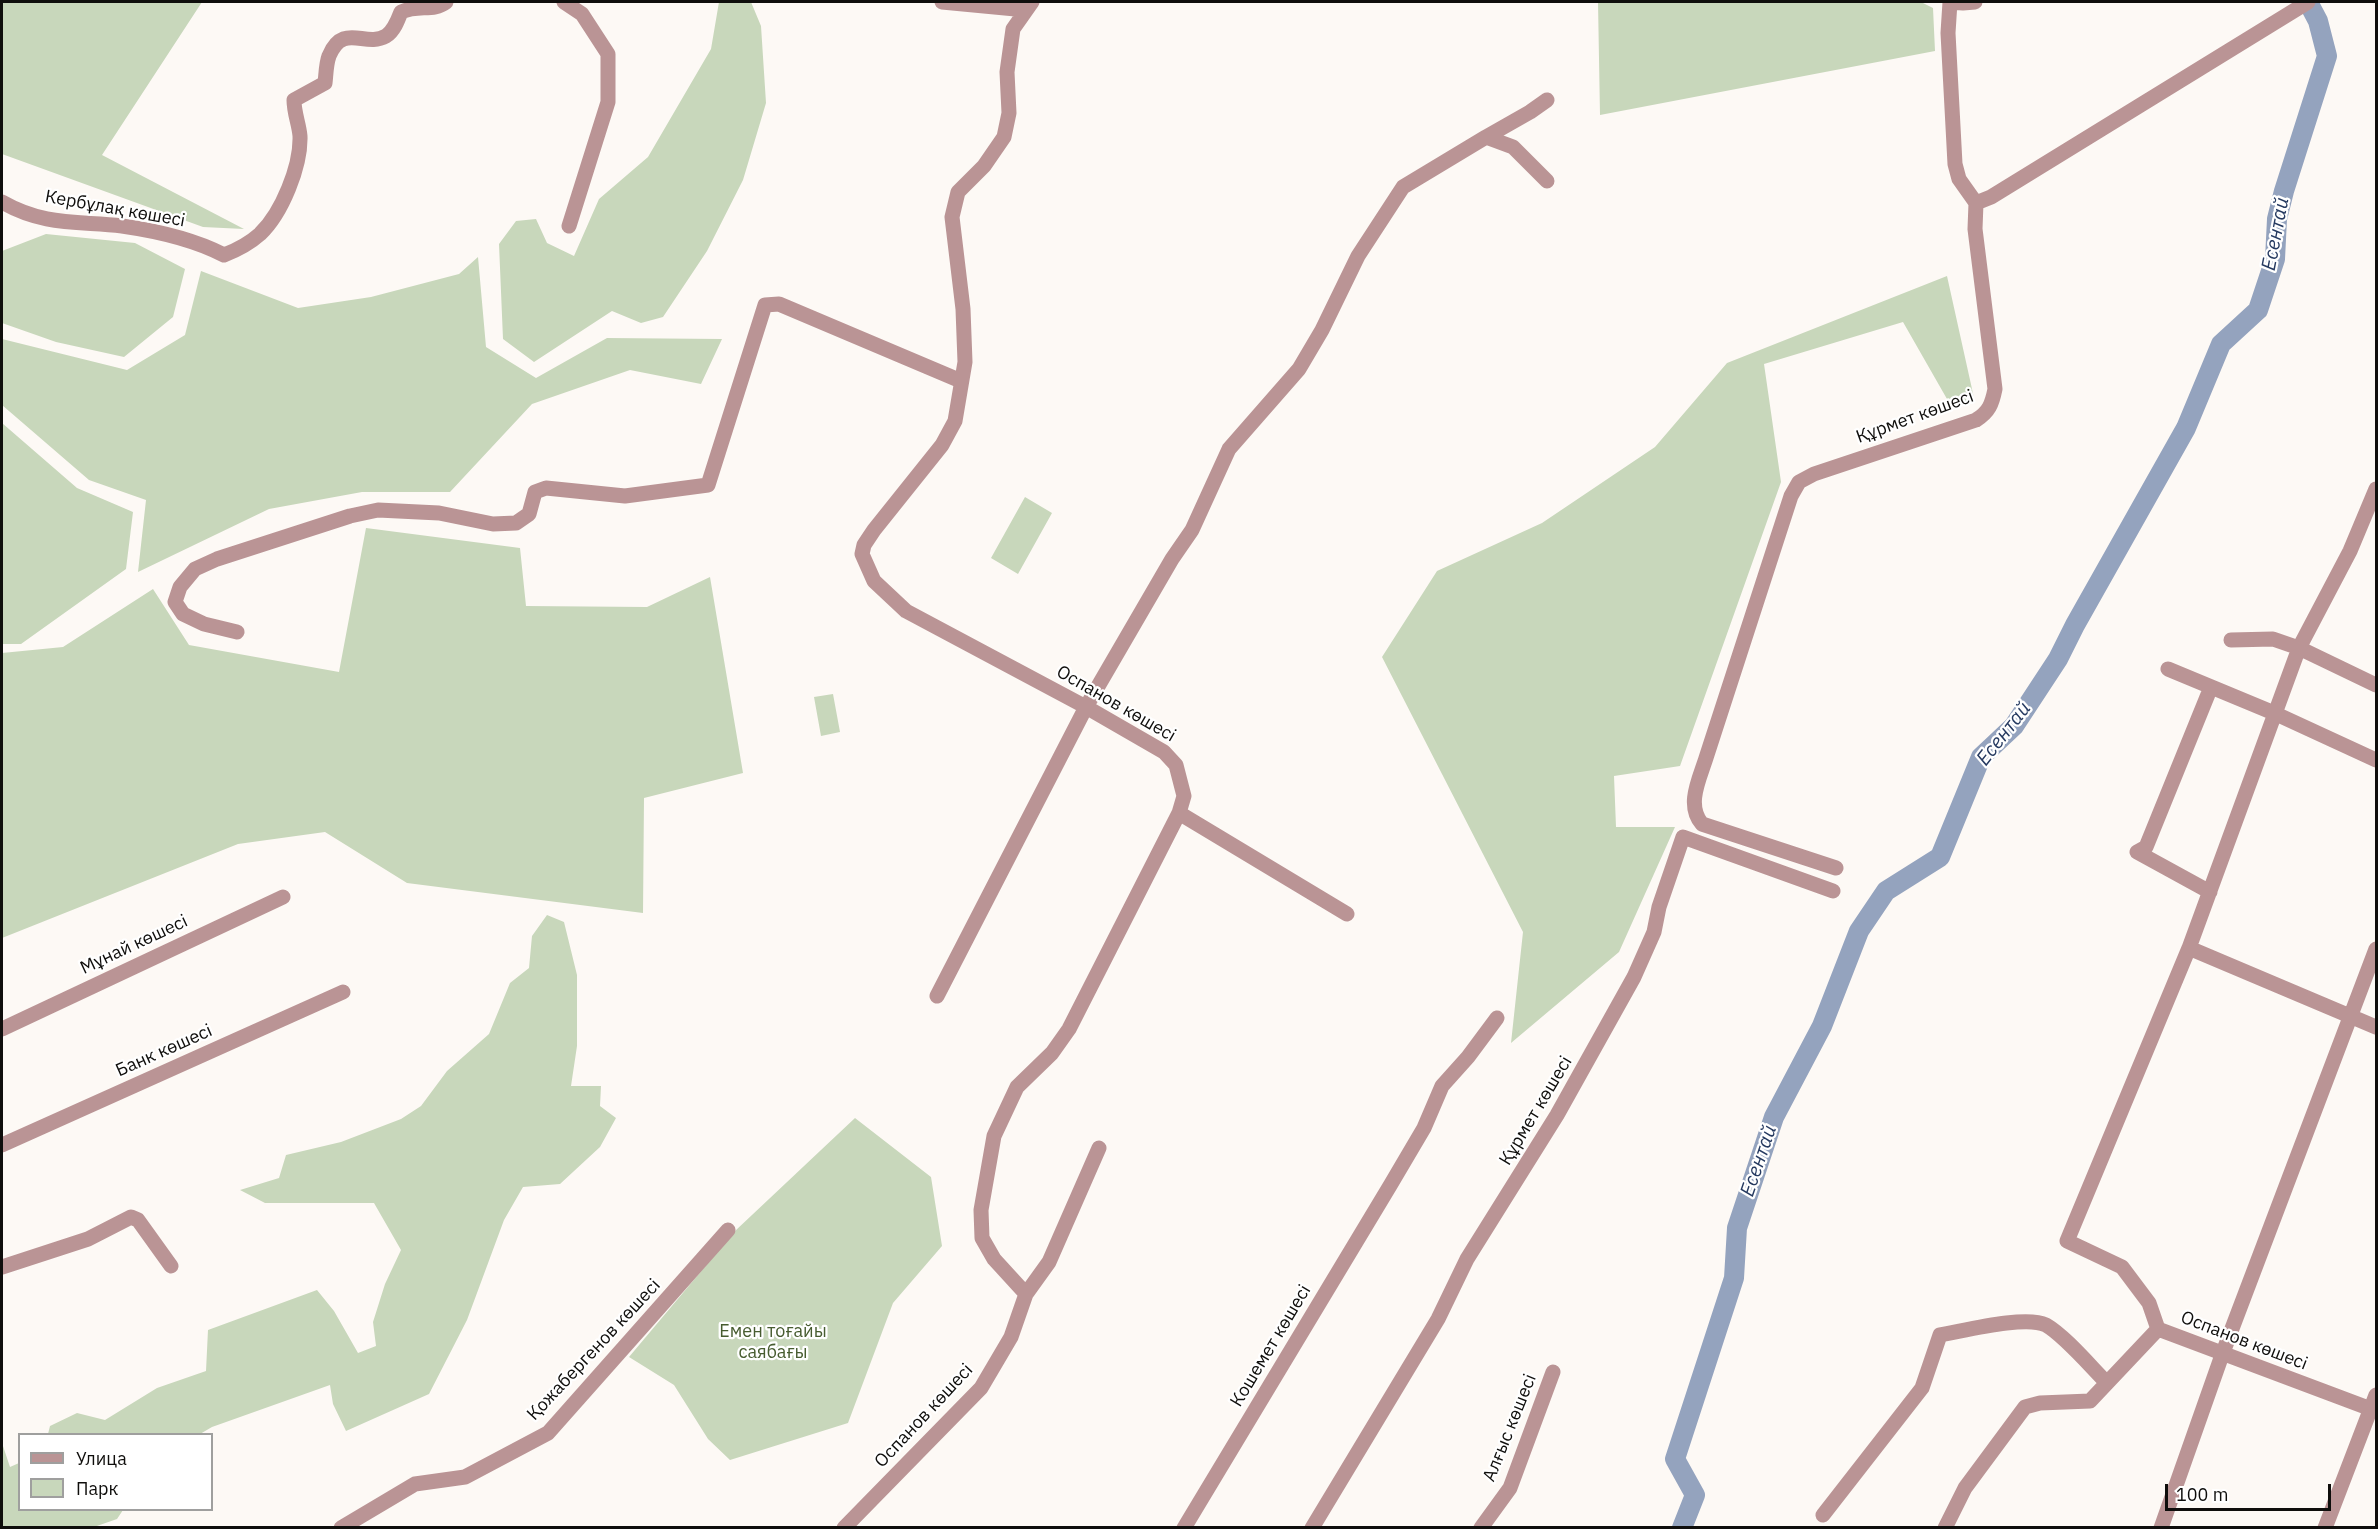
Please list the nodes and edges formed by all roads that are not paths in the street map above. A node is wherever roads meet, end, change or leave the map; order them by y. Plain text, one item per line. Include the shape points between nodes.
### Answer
1 (446, 2) edge
2 (564, 2) edge
3 (942, 2) edge
4 (1950, 2) edge
5 (1975, 2) edge
6 (2308, 2) edge
7 (1029, 6) edge
8 (1547, 100) dead end
9 (1486, 137) junction
10 (1547, 181) dead end
11 (2, 202) edge
12 (1976, 203) junction
13 (569, 226) dead end
14 (961, 381) junction
15 (2376, 489) edge
16 (237, 632) dead end
17 (2231, 640) dead end
18 (2299, 648) junction
19 (2168, 669) dead end
20 (2376, 685) edge
21 (2211, 687) junction
22 (1086, 706) junction
23 (2274, 713) junction
24 (2376, 760) edge
25 (1179, 813) junction
26 (1836, 868) dead end
27 (1833, 891) dead end
28 (2210, 892) junction
29 (283, 897) dead end
30 (1347, 914) dead end
31 (2189, 948) junction
32 (2376, 949) edge
33 (343, 992) dead end
34 (937, 996) dead end
35 (2349, 1017) junction
36 (1497, 1018) dead end
37 (2376, 1027) edge
38 (2, 1029) edge
39 (2, 1145) edge
40 (1099, 1148) dead end
41 (728, 1230) dead end
42 (171, 1266) dead end
43 (2, 1267) edge
44 (1026, 1294) junction
45 (2158, 1329) junction
46 (2222, 1355) junction
47 (1553, 1372) dead end
48 (2107, 1383) junction
49 (2376, 1395) edge
50 (2371, 1409) junction
51 (1823, 1515) dead end
52 (341, 1527) edge
53 (844, 1527) edge
54 (1184, 1527) edge
55 (1312, 1527) edge
56 (1481, 1527) edge
57 (1946, 1527) edge
58 (2161, 1527) edge
59 (2325, 1527) edge

1 - 11 street, Кербұлақ көшесі via 437,8 413,6 401,12 387,36 352,36 338,41 329,56 325,84 294,100 300,136 297,164 281,204 260,233 239,249 224,255 165,234 122,226 51,221
2 - 13 street via 582,14 608,54 608,102
3 - 7 street
4 - 5 street
4 - 12 street via 1955,164 1959,179
6 - 12 street
7 - 14 street, Оспанов көшесі via 1013,29 1004,137 984,166 958,192 952,217 963,309 965,362
8 - 9 street
9 - 10 street via 1513,147
9 - 22 street via 1403,187 1358,256 1299,369 1229,449 1192,530
12 - 26 street, Құрмет көшесі via 1975,229 1995,389 1993,402 1976,420 1799,482 1791,496 1694,799 1695,815 1702,824
14 - 16 street via 779,304 765,305 708,485 625,496 546,488 535,492 529,514 516,523 493,524 439,513 378,510 350,516 195,569 180,587 175,602 183,615
14 - 22 street, Оспанов көшесі via 955,421 942,445 874,530 862,554 874,581 906,610
15 - 18 street via 2350,551
17 - 18 street via 2265,639
18 - 20 street
18 - 23 street
19 - 21 street
21 - 23 street
21 - 28 street via 2146,847 2137,852
22 - 25 street, Оспанов көшесі via 1164,752 1176,765 1184,796
22 - 34 street
23 - 24 street
23 - 28 street
25 - 30 street
25 - 44 street, Оспанов көшесі via 1069,1029 1052,1053 1017,1087 994,1136 981,1210 982,1238 994,1259
27 - 55 street, Құрмет көшесі via 1683,837 1654,932 1634,977 1557,1115 1467,1259 1438,1319
28 - 31 street
29 - 38 street, Мұнай көшесі
31 - 35 street
31 - 45 street via 2067,1241 2122,1267 2149,1303
32 - 35 street
33 - 39 street, Банк көшесі
35 - 37 street
35 - 46 street
36 - 54 street, Кошемет көшесі via 1442,1086 1424,1128
40 - 44 street via 1049,1262
41 - 52 street, Қожабергенов көшесі via 549,1433 465,1477 415,1484
42 - 43 street via 138,1220 131,1217 88,1239
44 - 53 street, Оспанов көшесі via 1011,1337 981,1388
45 - 46 street, Оспанов көшесі
45 - 48 street, Оспанов көшесі
46 - 50 street, Оспанов көшесі
46 - 58 street
47 - 56 street, Алғыс көшесі via 1510,1488
48 - 51 street via 2045,1325 2024,1320 1940,1335 1922,1388
48 - 57 street, Оспанов көшесі via 2090,1401 2040,1402 2025,1407 1965,1488
49 - 50 street
50 - 59 street

